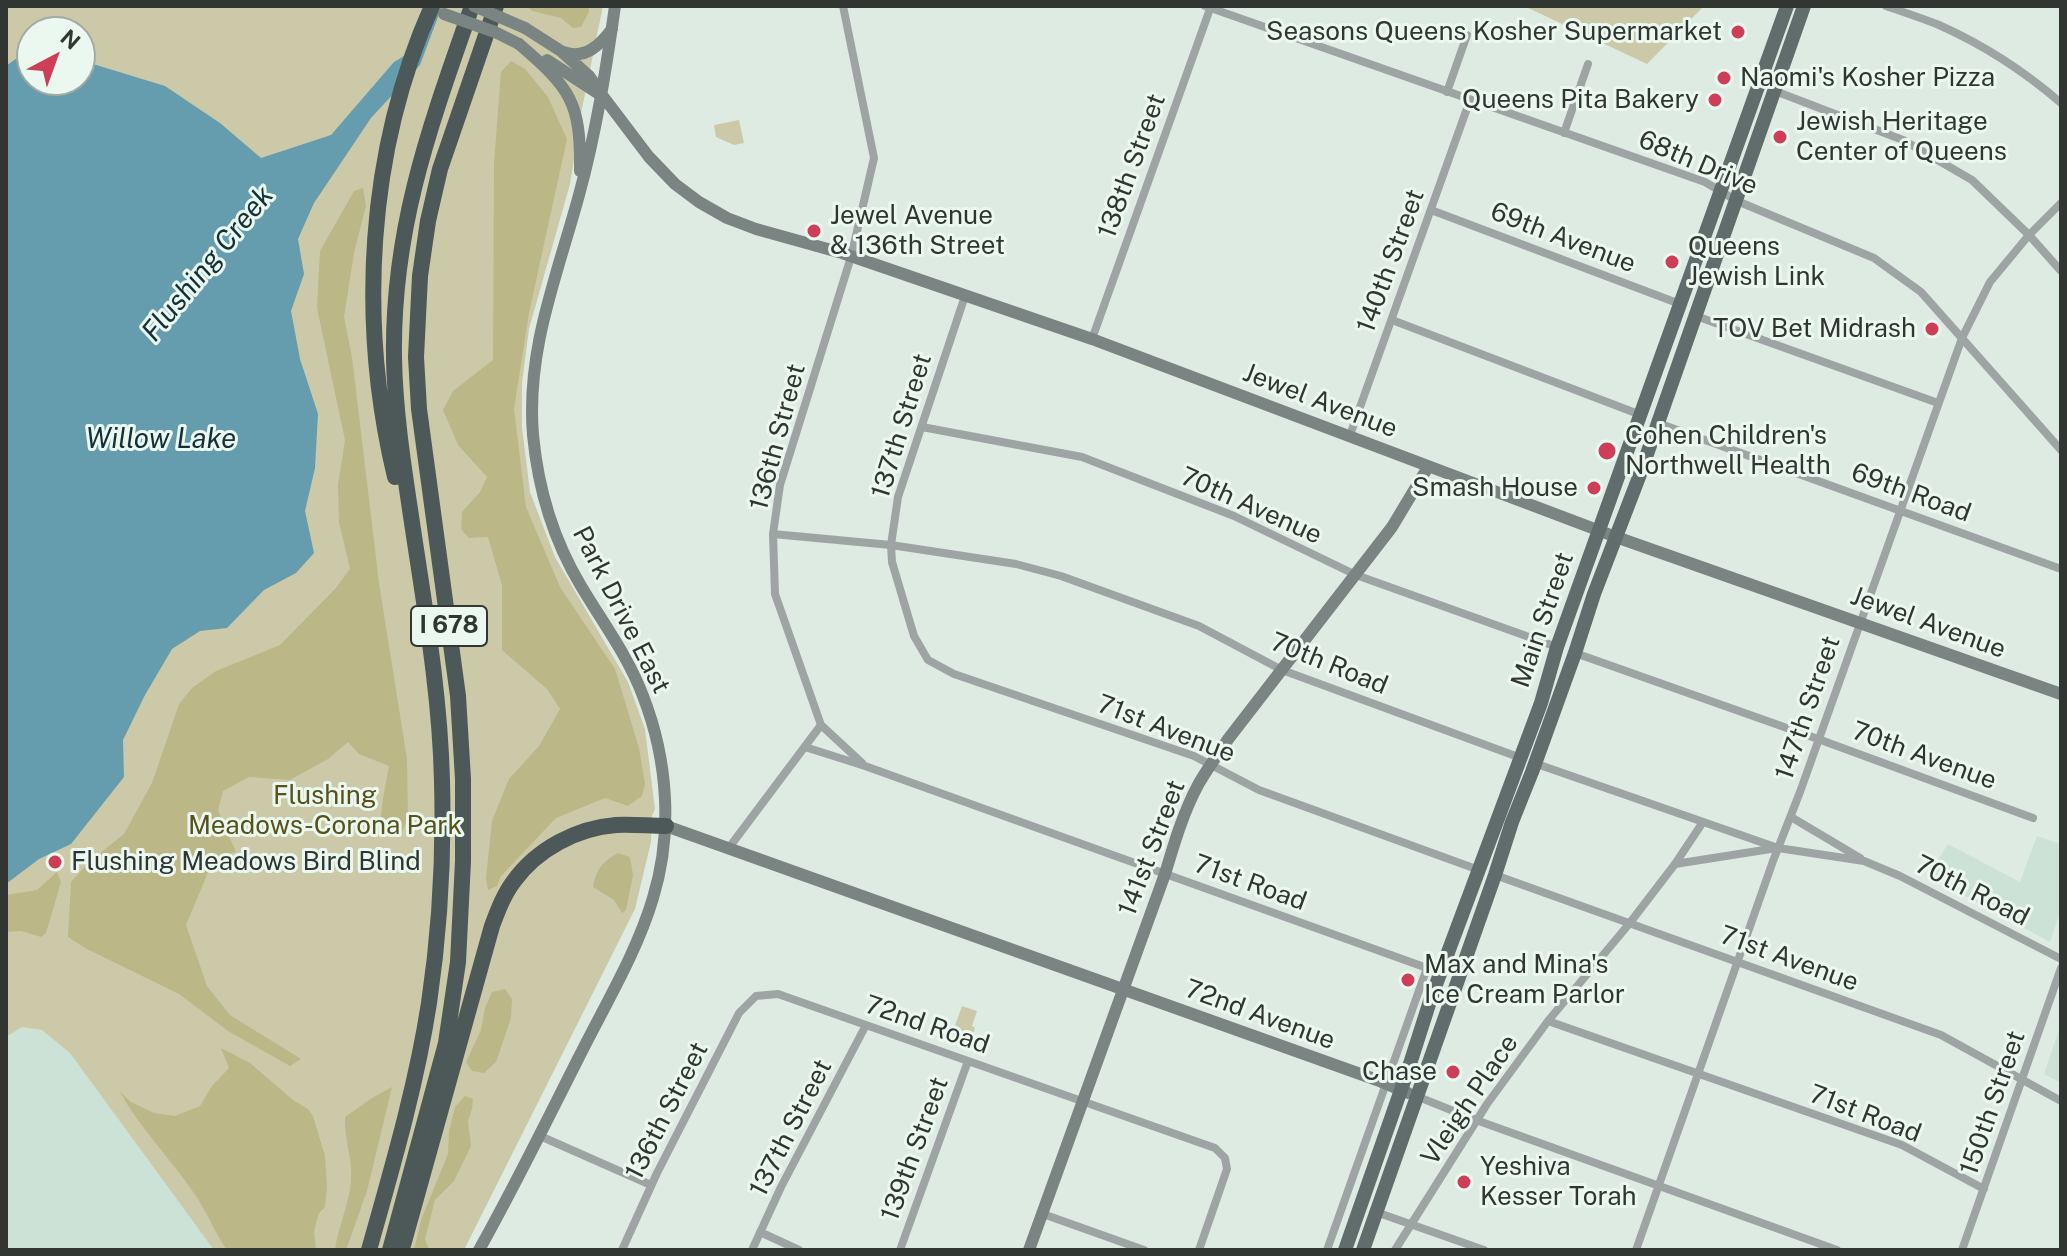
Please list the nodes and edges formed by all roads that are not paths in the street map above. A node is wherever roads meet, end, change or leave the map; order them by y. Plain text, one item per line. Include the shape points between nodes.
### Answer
1 (473, 6) edge
2 (496, 6) edge
3 (615, 6) edge
4 (843, 6) edge
5 (1787, 6) edge
6 (1804, 6) edge
7 (1886, 6) edge
8 (429, 7) edge
9 (1209, 7) edge
10 (612, 29) junction
11 (1467, 35) dead end
12 (519, 44) junction
13 (561, 51) junction
14 (1588, 64) dead end
15 (1775, 91) junction
16 (1447, 92) junction
17 (602, 95) junction
18 (1470, 100) junction
19 (2061, 103) edge
20 (1564, 133) junction
21 (1721, 192) junction
22 (579, 194) junction
23 (1737, 201) junction
24 (2061, 203) edge
25 (1431, 210) junction
26 (2029, 235) junction
27 (851, 257) junction
28 (2061, 271) edge
29 (965, 296) junction
30 (1680, 304) junction
31 (1696, 316) junction
32 (1392, 320) junction
33 (1962, 338) junction
34 (1092, 339) junction
35 (1938, 403) junction
36 (1641, 415) junction
37 (1658, 423) junction
38 (922, 427) junction
39 (1350, 435) junction
40 (2061, 450) edge
41 (1428, 467) junction
42 (1900, 511) junction
43 (1600, 530) junction
44 (773, 534) junction
45 (414, 536) junction
46 (1616, 537) junction
47 (891, 545) junction
48 (2061, 569) edge
49 (1356, 575) junction
50 (1860, 623) junction
51 (1557, 647) junction
52 (1575, 653) junction
53 (928, 660) joint
54 (1282, 670) junction
55 (2061, 694) edge
56 (821, 725) junction
57 (1818, 739) junction
58 (805, 747) junction
59 (1520, 757) junction
60 (1535, 763) junction
61 (1210, 764) junction
62 (865, 766) junction
63 (1791, 817) junction
64 (2033, 818) dead end
65 (1703, 822) junction
66 (666, 826) junction
67 (1778, 848) junction
68 (728, 849) junction
69 (1864, 861) junction
70 (1675, 864) junction
71 (1479, 870) junction
72 (1165, 874) junction
73 (1495, 875) junction
74 (1629, 924) junction
75 (2061, 959) edge
76 (1738, 963) junction
77 (2061, 968) edge
78 (1434, 970) junction
79 (1124, 989) junction
80 (756, 996) joint
81 (1548, 1021) junction
82 (866, 1025) junction
83 (968, 1061) junction
84 (1698, 1074) junction
85 (2022, 1080) junction
86 (1386, 1083) junction
87 (1401, 1090) junction
88 (1416, 1096) junction
89 (2061, 1101) edge
90 (1083, 1102) junction
91 (1476, 1120) junction
92 (540, 1136) junction
93 (651, 1185) junction
94 (1658, 1186) junction
95 (1984, 1189) junction
96 (1376, 1212) junction
97 (1043, 1214) junction
98 (1412, 1224) junction
99 (760, 1232) junction
100 (369, 1250) edge
101 (390, 1250) edge
102 (402, 1250) edge
103 (479, 1250) edge
104 (622, 1250) edge
105 (752, 1250) edge
106 (799, 1250) edge
107 (900, 1250) edge
108 (1029, 1250) edge
109 (1144, 1250) edge
110 (1199, 1250) edge
111 (1327, 1250) edge
112 (1345, 1250) edge
113 (1363, 1250) edge
114 (1395, 1250) edge
115 (1484, 1250) edge
116 (1636, 1250) edge
117 (1837, 1250) edge
118 (1962, 1250) edge

1 - 13 street, Jewel Avenue, bridge via 525,28
1 - 45 highway, I 678 via 419,163 398,274 395,384
2 - 101 highway, I 678 via 440,169 418,290 419,409 458,696 463,861 458,962 446,1043
3 - 10 street, Park Drive East
4 - 27 street, 136th Street via 874,158
5 - 21 main road, Main Street
6 - 15 main road, Main Street
7 - 19 street via 1975,44 2016,67
8 - 12 street, Jewel Avenue, bridge
8 - 45 highway via 392,128 374,258 380,389 395,475
9 - 16 street, 68th Drive
9 - 34 street, 138th Street
10 - 13 street via 588,52
10 - 17 street, Park Drive East
11 - 16 street
12 - 17 street, Jewel Avenue
12 - 22 street via 555,76 575,111
13 - 17 street, Jewel Avenue
14 - 20 street
15 - 23 main road, Main Street
15 - 26 street via 1903,140 1972,180
16 - 18 street, 68th Drive
17 - 22 street, Park Drive East
17 - 27 street, Jewel Avenue via 657,166 699,202 737,222
18 - 20 street, 68th Drive
18 - 25 street, 140th Street
20 - 21 street, 68th Drive
21 - 23 street, 68th Drive
21 - 30 main road, Main Street
22 - 66 street, Park Drive East via 539,334 532,399 536,456 563,551 643,696 658,746
23 - 31 main road, Main Street
23 - 33 street, 68th Drive via 1874,258 1921,292
24 - 26 street, 147th Street
25 - 30 street, 69th Avenue
25 - 32 street, 140th Street
26 - 28 street
26 - 33 street, 147th Street via 1990,282
27 - 29 street, Jewel Avenue
27 - 44 street, 136th Street via 780,485
29 - 34 street, Jewel Avenue
29 - 38 street, 137th Street
30 - 36 main road, Main Street
31 - 35 street
31 - 37 main road, Main Street
32 - 36 street
32 - 39 street, 140th Street
33 - 35 street, 147th Street
33 - 40 street, 68th Drive
34 - 39 street, Jewel Avenue
35 - 42 street, 147th Street
36 - 43 main road, Main Street
37 - 42 street, 69th Road
37 - 46 main road, Main Street
38 - 47 street, 137th Street via 898,497
38 - 49 street, 70th Avenue via 1082,457 1234,516
39 - 41 street, Jewel Avenue
41 - 43 street, Jewel Avenue
41 - 49 street, 141st Street
42 - 48 street, 69th Road
42 - 50 street, 147th Street
43 - 46 street, Jewel Avenue
43 - 51 main road, Main Street
44 - 47 street, 70th Road
44 - 56 street, 136th Street via 775,594
45 - 100 highway, I 678 via 439,725 441,888 417,1067
46 - 50 street, Jewel Avenue
46 - 52 main road, Main Street
47 - 53 street, 137th Street via 914,636
47 - 54 street, 70th Road via 1061,576 1199,626
49 - 51 street, 70th Avenue
49 - 54 street, 141st Street
50 - 55 street, Jewel Avenue
50 - 57 street, 147th Street
51 - 59 main road, Main Street
52 - 57 street, 70th Avenue
52 - 60 main road, Main Street
53 - 61 street, 71st Avenue via 954,674
54 - 59 street, 70th Road
54 - 61 street, 141st Street
56 - 58 street
56 - 62 street, 71st Road
57 - 63 street, 147th Street
57 - 64 street, 70th Avenue
58 - 62 street, 71st Road
58 - 68 street
59 - 60 street, 70th Road
59 - 71 main road, Main Street
60 - 65 street, 70th Road
60 - 73 main road, Main Street
61 - 71 street, 71st Avenue via 1259,790
61 - 72 street, 141st Street via 1189,804
62 - 72 street, 71st Road
63 - 67 street, 147th Street
63 - 69 street, 70th Road
65 - 67 street, 70th Road
65 - 70 street, Vleigh Place
66 - 68 street, 72nd Avenue
66 - 92 street, Park Drive East via 653,898 637,940
66 - 102 highway via 614,825 581,832 541,854 514,881 492,926
67 - 69 street, 70th Road
67 - 70 street
67 - 76 street, 147th Street
68 - 79 street, 72nd Avenue
69 - 75 street, 70th Road
70 - 74 street, Vleigh Place
71 - 78 main road, Main Street
72 - 78 street, 71st Road
72 - 79 street, 141st Street
73 - 74 street, 71st Avenue
73 - 88 main road, Main Street
74 - 76 street, 71st Avenue
74 - 81 street, Vleigh Place
76 - 84 street, 147th Street
76 - 85 street, 71st Avenue via 1941,1035
77 - 85 street, 150th Street
78 - 86 street, Main Street
78 - 87 main road, Main Street
79 - 86 street, 72nd Avenue
79 - 90 street, 141st Street
80 - 82 street, 72nd Road via 778,994
80 - 93 street, 136th Street via 739,1013
81 - 84 street, 71st Road
81 - 91 street, Vleigh Place
82 - 83 street, 72nd Road
82 - 99 street, 137th Street
83 - 90 street, 72nd Road
83 - 107 street, 139th Street
84 - 94 street, 147th Street
84 - 95 street, 71st Road via 1902,1145
85 - 89 street, 71st Avenue
85 - 95 street, 150th Street
86 - 87 street, 72nd Avenue
86 - 111 street, Main Street
87 - 88 street, 72nd Avenue
87 - 112 main road, Main Street
88 - 91 street, 72nd Avenue
88 - 96 main road, Main Street
90 - 97 street, 141st Street
90 - 110 street, 72nd Road via 1215,1148 1225,1158 1227,1169
91 - 94 street, 72nd Avenue
91 - 98 street, Vleigh Place
92 - 93 street
92 - 103 street, Park Drive East
93 - 104 street, 136th Street
94 - 116 street, 147th Street
94 - 117 street, 72nd Avenue
95 - 118 street, 150th Street
96 - 98 street
96 - 113 main road, Main Street
97 - 108 street, 141st Street
97 - 109 street
98 - 114 street, Vleigh Place
98 - 115 street
99 - 105 street, 137th Street
99 - 106 street

